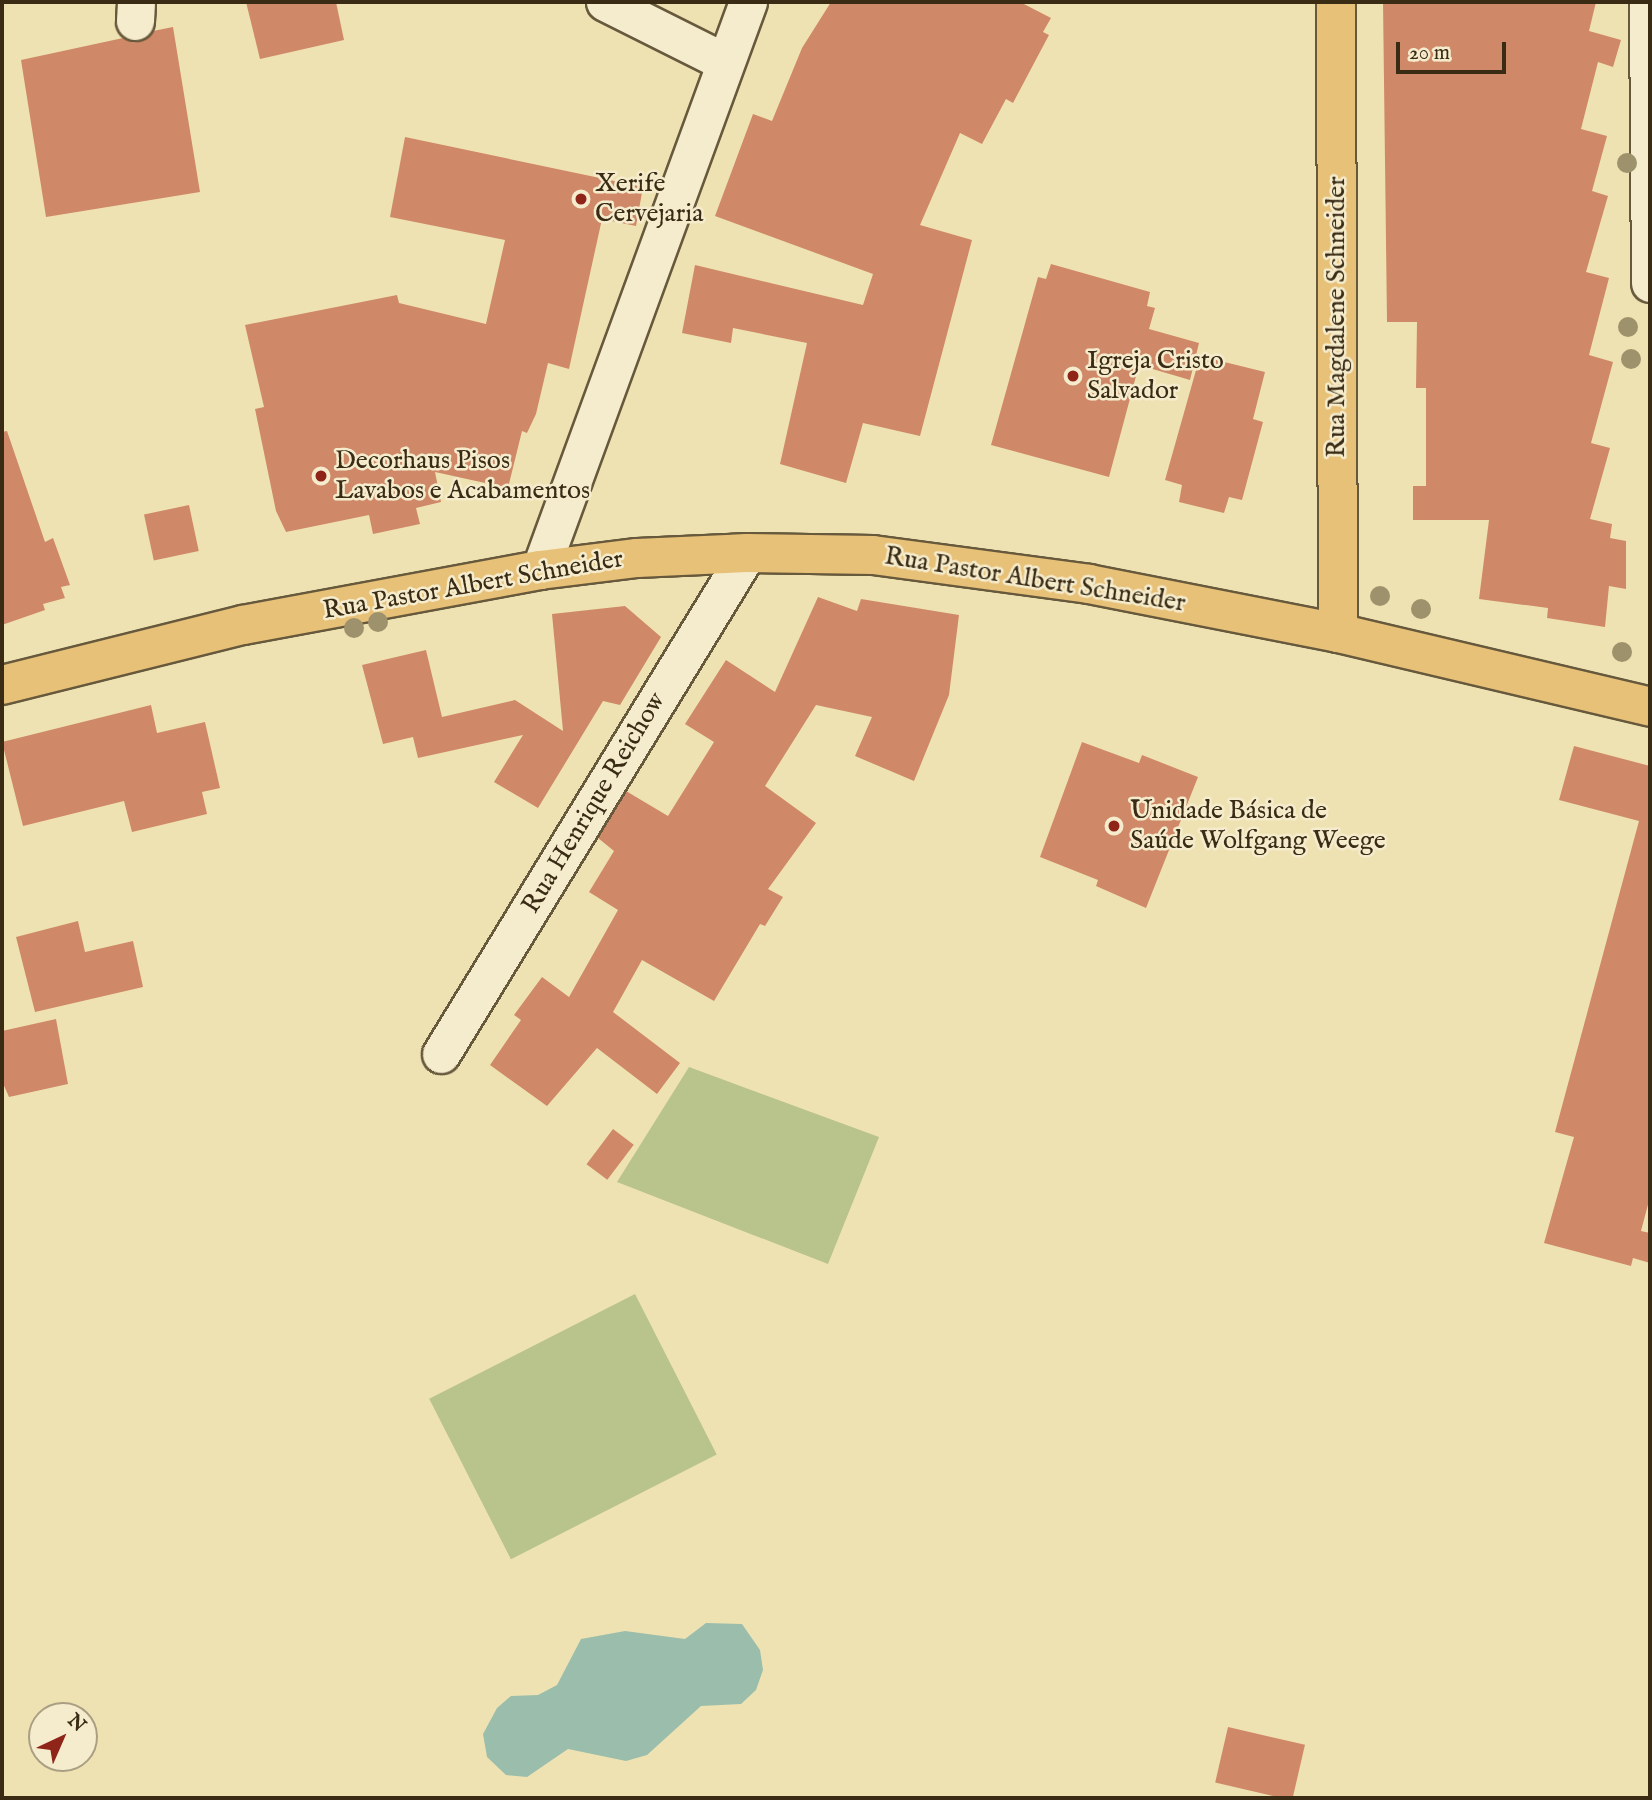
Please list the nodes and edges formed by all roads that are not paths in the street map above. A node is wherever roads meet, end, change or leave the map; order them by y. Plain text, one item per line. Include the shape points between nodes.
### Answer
1 (605, 2) edge
2 (748, 2) edge
3 (1336, 2) edge
4 (1648, 2) edge
5 (725, 62) junction
6 (1650, 284) edge
7 (747, 553) junction
8 (540, 570) junction
9 (1338, 633) junction
10 (2, 685) edge
11 (1650, 708) edge
12 (442, 1054) dead end

1 - 5 street
2 - 5 street
3 - 9 main road, Rua Magdalene Schneider
4 - 6 street
5 - 8 street
7 - 8 main road, Rua Pastor Albert Schneider via 637,558
7 - 9 main road, Rua Pastor Albert Schneider via 873,555 972,566
7 - 12 street, Rua Henrique Reichow
8 - 10 main road, Rua Pastor Albert Schneider via 243,625
9 - 11 main road, Rua Pastor Albert Schneider

